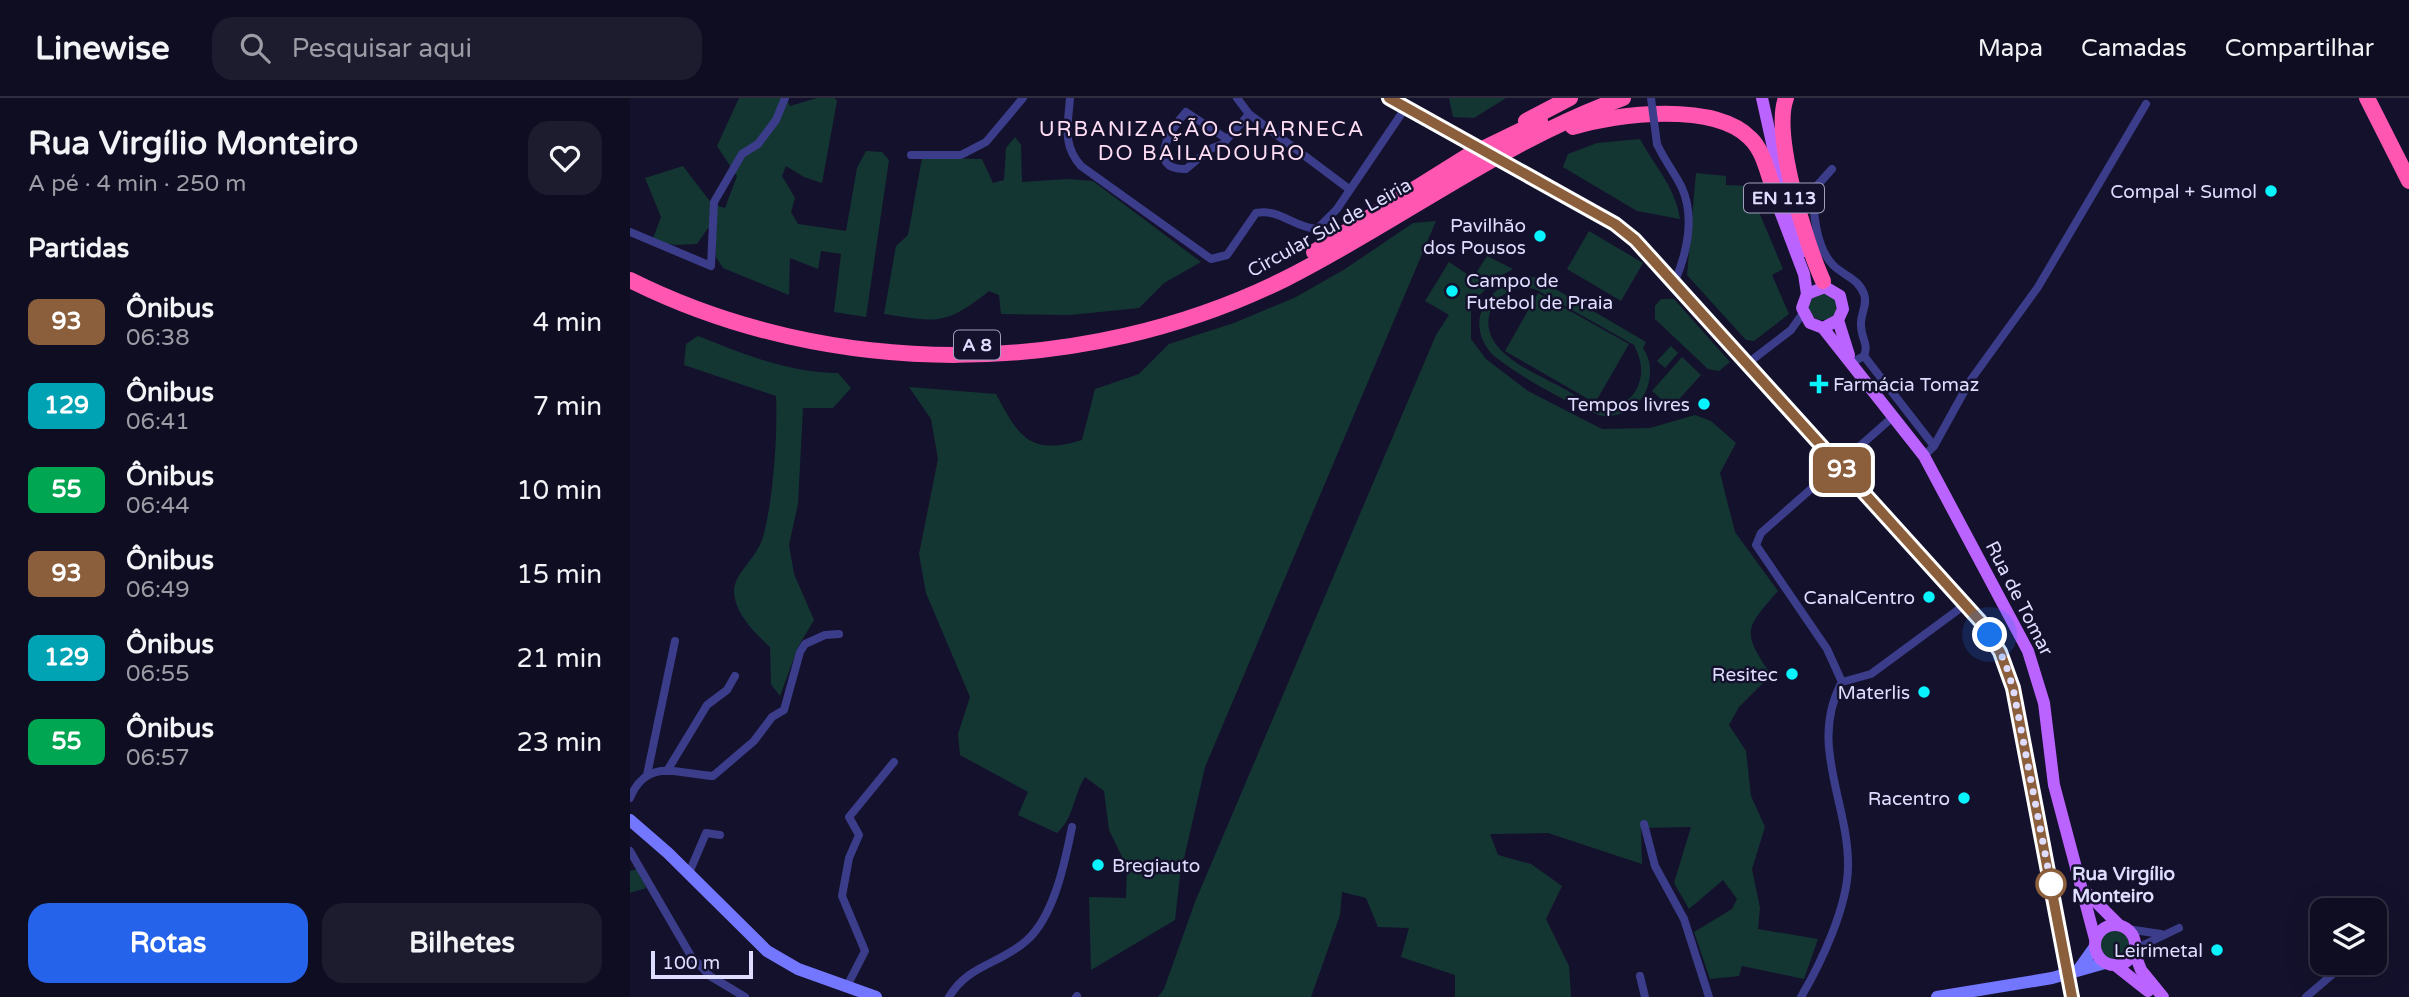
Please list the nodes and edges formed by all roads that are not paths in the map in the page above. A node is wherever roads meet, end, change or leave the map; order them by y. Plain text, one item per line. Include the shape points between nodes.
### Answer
1 (785, 98) edge
2 (1023, 98) edge
3 (1070, 98) edge
4 (1237, 98) edge
5 (1389, 98) edge
6 (1570, 98) edge
7 (1593, 98) edge
8 (1623, 98) edge
9 (1651, 98) edge
10 (1754, 98) edge
11 (1762, 98) edge
12 (1786, 98) edge
13 (2367, 98) edge
14 (2377, 98) edge
15 (2146, 104) dead end
16 (1406, 107) junction
17 (1249, 114) junction
18 (1227, 139) junction
19 (1508, 142) junction
20 (911, 155) dead end
21 (2409, 159) edge
22 (1832, 169) dead end
23 (2409, 181) edge
24 (1773, 187) junction
25 (1349, 189) junction
26 (630, 232) edge
27 (630, 269) edge
28 (630, 280) edge
29 (1675, 281) junction
30 (1826, 284) junction
31 (1807, 294) junction
32 (1838, 320) junction
33 (1812, 321) junction
34 (1856, 359) junction
35 (1748, 363) junction
36 (1894, 416) junction
37 (1929, 451) junction
38 (1838, 465) junction
39 (1966, 604) junction
40 (839, 634) dead end
41 (675, 641) dead end
42 (735, 676) dead end
43 (1842, 682) junction
44 (894, 762) dead end
45 (667, 771) junction
46 (647, 775) junction
47 (630, 798) edge
48 (630, 820) edge
49 (1644, 824) dead end
50 (1072, 827) dead end
51 (720, 835) dead end
52 (630, 851) edge
53 (689, 873) junction
54 (2082, 886) junction
55 (2123, 927) junction
56 (2179, 928) dead end
57 (2161, 934) junction
58 (2095, 944) junction
59 (2134, 950) junction
60 (2110, 964) junction
61 (2073, 972) junction
62 (2332, 975) edge
63 (1640, 976) dead end
64 (846, 988) junction
65 (745, 997) edge
66 (876, 997) edge
67 (949, 997) edge
68 (1645, 997) edge
69 (1709, 997) edge
70 (1801, 997) edge
71 (1937, 997) edge
72 (2072, 997) edge
73 (2154, 997) edge
74 (2163, 997) edge
75 (2306, 997) edge

1 - 26 street via 776,120 758,144 742,154 714,202 711,266
2 - 20 street via 986,142 961,155
3 - 25 street via 1066,143 1070,154 1211,259 1227,255 1256,213 1265,211 1306,229 1317,229
4 - 17 street
5 - 16 street
6 - 19 highway via 1513,128
7 - 19 highway, Circular Sul de Leiria / A 8
8 - 19 highway, Circular Sul de Leiria / A 8
9 - 29 street, bridge via 1657,144 1682,188 1688,209 1687,243
10 - 24 main road, EN 113
11 - 30 main road, Rua de Tomar / EN 113 via 1784,197 1805,254
12 - 30 highway via 1782,116 1797,204 1810,253
13 - 23 highway
14 - 21 highway
15 - 37 street via 2038,287 1970,381
16 - 25 street
16 - 29 street, bridge via 1622,229
17 - 18 street
17 - 25 street
18 - 18 street via 1186,112 1164,142 1163,152 1174,167 1186,169
19 - 24 highway via 1605,119 1711,118 1751,138
19 - 27 highway, Circular Sul de Leiria / A 8 via 1258,281 1166,315 1074,336 995,345 868,340 740,313
19 - 28 highway, Circular Sul de Leiria / A 8 via 1340,249 1264,289 1169,324 1088,344 989,354 860,348 728,319
22 - 34 street via 1815,188 1818,230 1830,262 1854,279 1864,293 1860,321 1868,346
24 - 31 main road, EN 113
29 - 35 street
30 - 31 main road
30 - 32 main road, Rua de Tomar / EN 113 via 1842,302
31 - 33 main road, EN 113 via 1803,303
32 - 33 main road
32 - 34 main road, Rua de Tomar / EN 113
33 - 34 main road, Rua de Tomar / EN 113
33 - 35 street via 1791,330
34 - 36 main road, Rua de Tomar / EN 113
34 - 37 street
35 - 38 street
36 - 37 main road, Rua de Tomar / EN 113
36 - 38 street
37 - 54 main road, Rua de Tomar / EN 113 via 2038,677 2054,785
38 - 39 street
38 - 43 street via 1755,541 1827,649
39 - 43 street via 1871,674
39 - 61 street via 1996,644 2013,688
40 - 45 street via 814,639 801,649 788,704 768,720 733,762 713,776
41 - 46 street
42 - 45 street via 727,690 707,705
43 - 70 street via 1828,746 1847,849 1847,878 1818,967
44 - 64 street via 849,817 859,835 842,896 865,951
45 - 46 street
46 - 47 street
48 - 53 street
49 - 69 street via 1655,866 1684,919
50 - 67 street via 1061,878 1032,934 1024,943 965,975
51 - 53 street via 705,835
52 - 65 street via 691,956 710,975
53 - 64 street via 767,951
54 - 55 main road, Rua de Tomar / EN 113 via 2099,908
54 - 58 main road, Rua de Tomar / EN 113
55 - 57 street
55 - 58 main road via 2101,929
55 - 59 main road, Rua de Tomar / EN 113 via 2134,939
56 - 57 street
57 - 59 street
58 - 60 main road, Rua de Tomar / EN 113
58 - 61 street
59 - 60 main road via 2127,961
59 - 74 main road, Rua de Tomar / EN 113 via 2141,971
60 - 61 street
60 - 73 main road, Rua de Tomar / EN 113 via 2135,977
61 - 71 street
61 - 72 street
62 - 75 street
63 - 68 street
64 - 66 street

